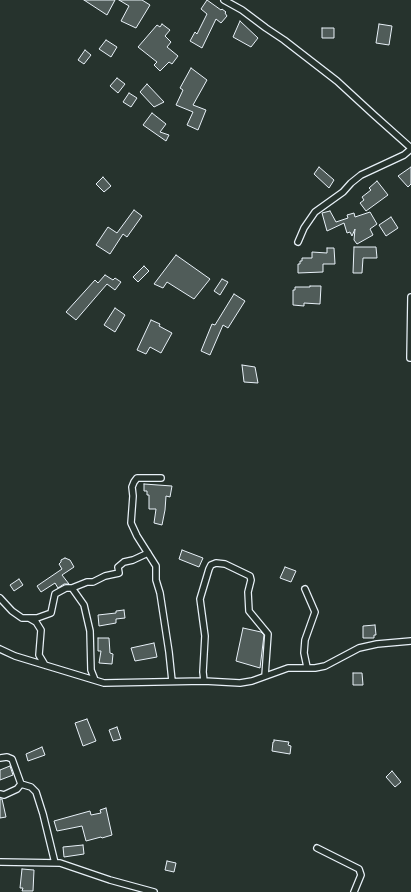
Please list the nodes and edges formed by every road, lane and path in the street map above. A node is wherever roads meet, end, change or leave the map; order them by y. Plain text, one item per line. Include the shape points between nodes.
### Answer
1 (224, 0) edge
2 (411, 149) edge
3 (298, 242) dead end
4 (411, 297) edge
5 (410, 358) dead end
6 (161, 478) dead end
7 (148, 553) junction
8 (72, 588) junction
9 (305, 589) dead end
10 (0, 598) edge
11 (29, 618) junction
12 (411, 641) edge
13 (0, 649) edge
14 (45, 665) junction
15 (307, 667) junction
16 (265, 676) junction
17 (95, 680) junction
18 (172, 681) junction
19 (204, 681) junction
20 (0, 758) edge
21 (21, 784) junction
22 (0, 794) edge
23 (317, 848) dead end
24 (0, 862) edge
25 (55, 863) junction
26 (154, 892) edge
27 (354, 892) edge

1 - 2 street via 284,40 337,81
2 - 3 street via 361,176 315,212
4 - 5 street
6 - 7 street via 137,478 132,487 131,523
7 - 8 street via 118,566 119,573
7 - 18 street via 156,566
8 - 11 street via 55,594 51,613
8 - 17 street via 84,605 90,631
9 - 15 street via 315,612 305,640
10 - 11 street via 22,618
11 - 14 street via 36,622 40,630 39,655
12 - 15 street via 359,648 325,666
13 - 14 street
14 - 17 street
15 - 16 street via 288,668
16 - 19 street via 240,683
16 - 19 street via 268,634 249,611 250,576 216,562 209,569 200,599 205,636
17 - 18 street via 120,683
18 - 19 street
20 - 21 street via 12,759
21 - 22 street via 17,789 4,795
21 - 25 street via 31,787 36,792
23 - 27 street via 359,869 361,875
24 - 25 street
25 - 26 street

